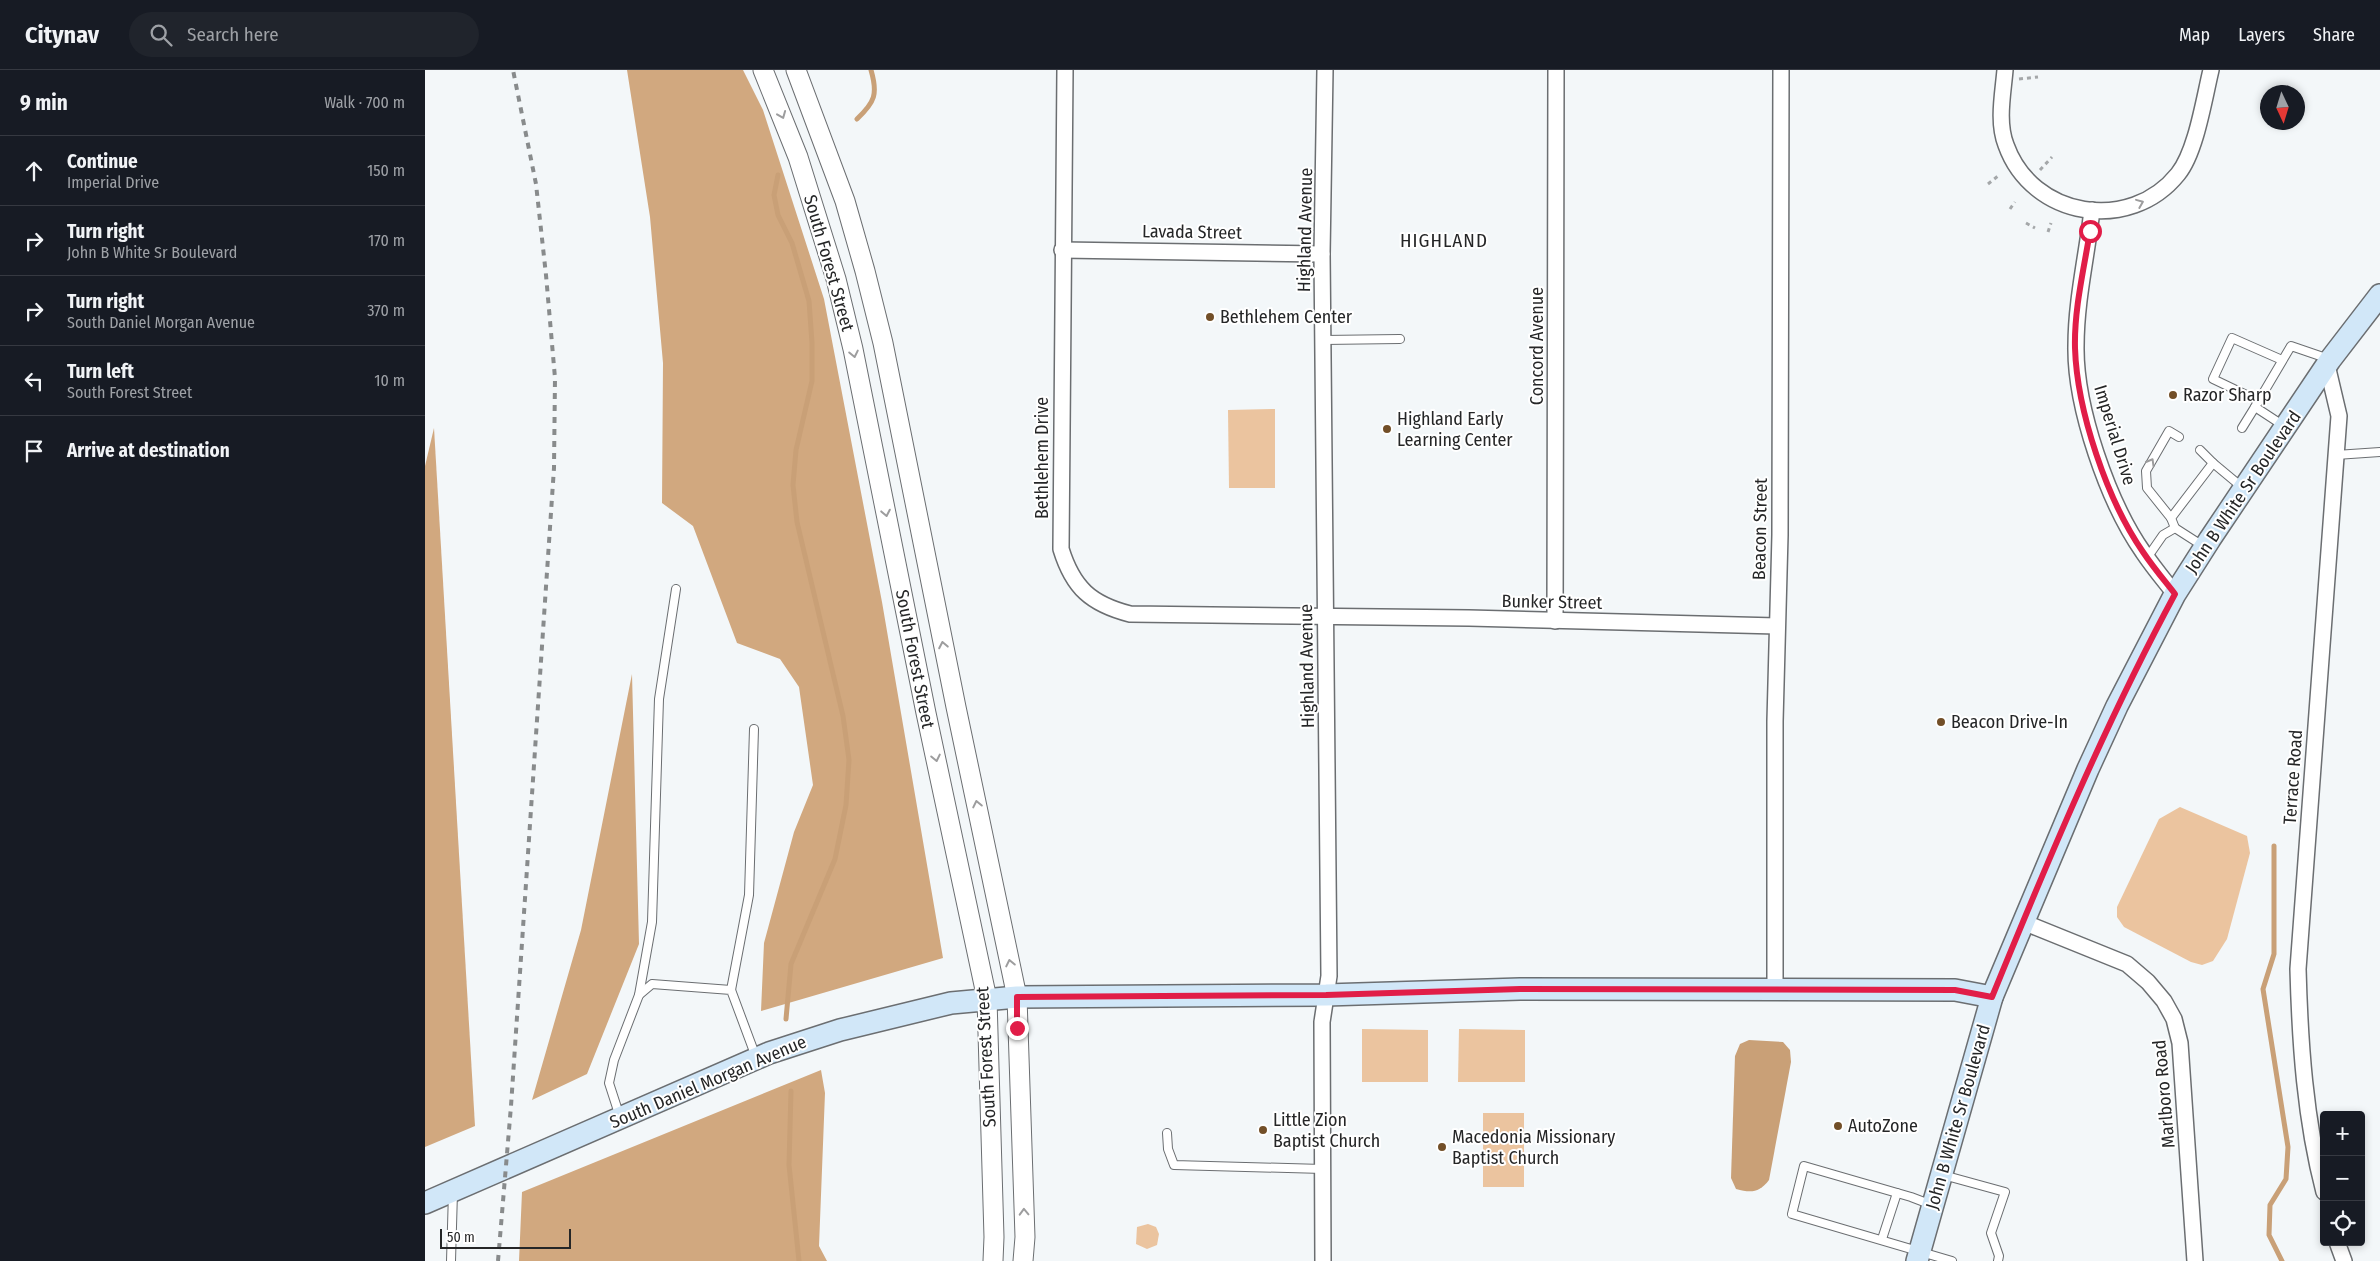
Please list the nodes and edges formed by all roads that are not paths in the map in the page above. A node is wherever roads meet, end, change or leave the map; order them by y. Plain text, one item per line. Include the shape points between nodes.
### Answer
1 (763, 70) edge
2 (796, 70) edge
3 (1065, 70) edge
4 (1325, 70) edge
5 (1556, 70) edge
6 (1781, 70) edge
7 (2005, 70) edge
8 (2211, 70) edge
9 (2092, 210) junction
10 (1062, 250) junction
11 (1322, 254) junction
12 (2380, 295) edge
13 (1400, 339) dead end
14 (1323, 340) junction
15 (2282, 360) junction
16 (2329, 362) junction
17 (2257, 404) junction
18 (2286, 427) junction
19 (2242, 428) dead end
20 (2179, 437) dead end
21 (2200, 450) dead end
22 (2380, 452) edge
23 (2336, 456) junction
24 (2213, 463) junction
25 (2243, 488) junction
26 (2171, 518) junction
27 (2175, 528) junction
28 (2205, 547) junction
29 (2147, 558) junction
30 (676, 589) dead end
31 (2175, 594) junction
32 (1325, 616) junction
33 (1555, 621) junction
34 (1777, 626) junction
35 (754, 729) dead end
36 (2023, 922) junction
37 (1775, 989) junction
38 (731, 990) junction
39 (639, 995) junction
40 (1326, 995) junction
41 (1017, 997) junction
42 (1992, 997) junction
43 (987, 999) junction
44 (757, 1058) junction
45 (621, 1119) junction
46 (1167, 1133) dead end
47 (1323, 1169) junction
48 (2320, 1172) edge
49 (1941, 1174) junction
50 (453, 1190) junction
51 (1897, 1192) junction
52 (425, 1203) edge
53 (1933, 1206) junction
54 (1882, 1239) junction
55 (2338, 1246) edge
56 (1919, 1256) edge
57 (451, 1261) edge
58 (993, 1261) edge
59 (1023, 1261) edge
60 (1323, 1261) edge
61 (1952, 1261) edge
62 (1998, 1261) edge
63 (2195, 1261) edge
64 (2344, 1261) edge

1 -> 43 street, South Forest Street via 798,157 836,279 853,349
41 -> 2 street, South Forest Street via 883,343 845,200
3 - 10 street, Bethlehem Drive
4 - 11 street, Highland Avenue
5 - 33 street, Concord Avenue
6 - 34 street, Beacon Street
7 - 9 street via 2002,125 2005,144 2013,161 2030,182 2052,199
9 -> 8 street via 2129,208 2148,200 2179,173 2189,155
9 - 29 street, Imperial Drive via 2077,315 2075,348 2078,380 2084,411 2107,480
10 - 11 street, Lavada Street
10 - 32 street, Bethlehem Drive via 1061,542 1067,568 1078,586 1099,603 1130,614
11 - 14 street, Highland Avenue
12 - 16 main road, John B White Sr Boulevard
13 - 14 lane
14 - 32 street, Highland Avenue
15 - 16 lane via 2291,346
15 - 17 lane
15 - 17 lane via 2232,338 2213,379
16 - 18 main road, John B White Sr Boulevard
16 - 23 street, Terrace Road via 2339,416
17 - 18 lane
17 - 19 lane
18 - 25 main road, John B White Sr Boulevard
26 -> 20 lane via 2147,488 2145,471 2169,431
21 - 24 lane
22 - 23 lane
23 - 48 street, Terrace Road via 2297,970 2307,1106
24 - 25 lane
24 - 26 lane
25 - 28 main road, John B White Sr Boulevard
26 - 27 lane
27 - 28 lane
27 - 29 lane via 2163,535
28 - 31 main road, John B White Sr Boulevard
29 - 31 street, Imperial Drive
30 - 39 lane via 659,699 652,922
31 - 36 main road, John B White Sr Boulevard via 2114,711
32 - 33 street, Bunker Street
32 - 40 street, Highland Avenue via 1329,976
33 - 34 street, Bunker Street
34 - 37 street, Beacon Street
35 - 38 lane via 749,895
36 - 42 main road, John B White Sr Boulevard
36 - 63 street, Marlboro Road via 2127,964 2148,982 2174,1019 2181,1043
37 - 40 main road, South Daniel Morgan Avenue via 1520,989
37 - 42 main road, South Daniel Morgan Avenue via 1955,990
38 - 39 lane via 652,984
38 - 44 lane
39 - 45 lane via 614,1060 609,1083
40 - 41 main road, South Daniel Morgan Avenue
40 - 47 street, Highland Avenue via 1323,1022
41 - 43 main road, South Daniel Morgan Avenue
59 -> 41 street, South Forest Street via 1025,1237
42 - 49 main road, John B White Sr Boulevard
43 - 44 main road, South Daniel Morgan Avenue via 951,1003 816,1036
43 - 58 street, South Forest Street via 995,1237
44 - 45 main road, South Daniel Morgan Avenue
45 - 50 main road, South Daniel Morgan Avenue
46 - 47 lane via 1174,1165
47 - 60 street, Highland Avenue
49 - 53 main road, John B White Sr Boulevard
49 - 62 lane via 2005,1192 1991,1233
50 - 52 main road, South Daniel Morgan Avenue
50 - 57 lane
51 - 53 lane
51 - 54 lane
51 - 54 lane via 1804,1166 1791,1214
53 - 56 main road, John B White Sr Boulevard
54 - 56 lane
55 - 64 street
56 - 61 lane

